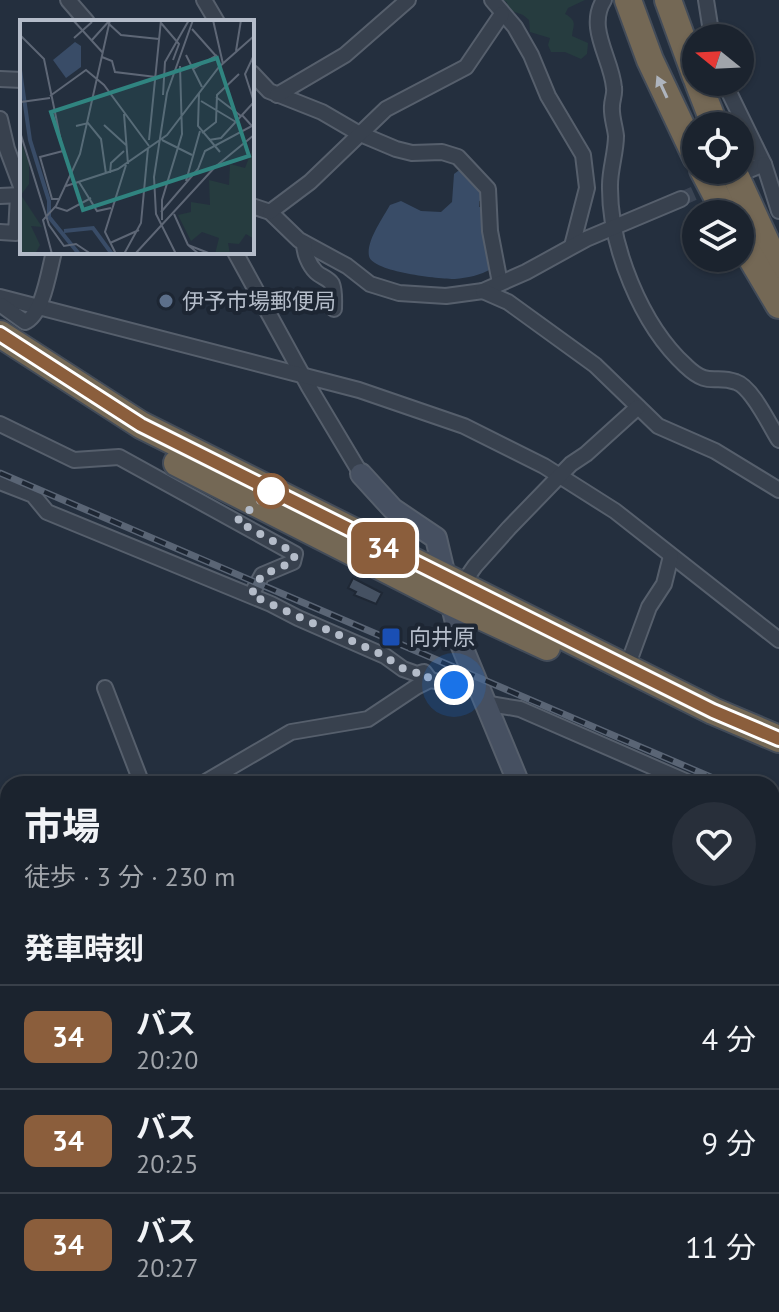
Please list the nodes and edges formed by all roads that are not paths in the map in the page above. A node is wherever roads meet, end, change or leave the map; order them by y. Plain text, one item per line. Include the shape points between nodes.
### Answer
1 (68, 0) edge
2 (204, 0) edge
3 (408, 0) edge
4 (492, 0) edge
5 (604, 0) edge
6 (628, 0) edge
7 (668, 0) edge
8 (706, 0) edge
9 (502, 14) junction
10 (85, 20) edge
11 (216, 20) edge
12 (710, 24) edge
13 (682, 39) edge
14 (254, 76) edge
15 (0, 79) edge
16 (20, 80) edge
17 (277, 95) junction
18 (731, 96) edge
19 (0, 119) edge
20 (682, 127) edge
21 (358, 133) junction
22 (764, 164) junction
23 (754, 166) edge
24 (745, 184) edge
25 (20, 190) edge
26 (20, 193) edge
27 (0, 196) edge
28 (681, 199) tunnel mouth
29 (20, 201) edge
30 (254, 207) edge
31 (779, 211) edge
32 (270, 212) junction
33 (612, 230) junction
34 (0, 232) edge
35 (304, 243) junction
36 (572, 246) junction
37 (53, 254) edge
38 (236, 254) edge
39 (754, 263) edge
40 (779, 270) edge
41 (500, 283) junction
42 (483, 291) junction
43 (1, 301) edge
44 (779, 305) edge
45 (39, 308) junction
46 (334, 309) dead end
47 (0, 334) edge
48 (0, 356) edge
49 (302, 375) junction
50 (638, 407) junction
51 (0, 424) edge
52 (779, 440) edge
53 (361, 474) joint
54 (560, 476) junction
55 (0, 482) edge
56 (779, 490) edge
57 (671, 556) junction
58 (452, 589) junction
59 (251, 595) junction
60 (779, 640) edge
61 (627, 667) junction
62 (430, 680) junction
63 (105, 688) dead end
64 (481, 697) junction
65 (779, 739) edge
66 (779, 753) edge
67 (139, 776) edge
68 (216, 776) edge
69 (516, 776) edge
70 (674, 776) edge

1 - 10 street
2 - 11 street
3 - 17 street via 345,55
4 - 9 street
5 - 33 street via 598,31 615,91
20 -> 6 highway
7 - 13 highway
8 - 12 street
9 - 21 street via 466,67 386,109
9 - 36 street via 515,27 583,155 587,188
14 - 17 street
15 - 16 street
17 - 21 street
18 - 22 street
19 - 25 street
21 - 32 street via 310,182
21 - 41 street via 412,153 458,157 483,182 491,197 490,231
22 - 23 street
22 - 31 street
24 - 40 highway
26 - 27 street
28 - 33 street
29 - 34 street via 16,233
30 - 32 street
32 - 35 street
33 - 36 street
33 - 52 street via 658,336 697,376 740,383
35 - 42 street via 365,281 399,293 446,296
35 - 46 street via 312,267 330,280
36 - 41 street
37 - 45 street
38 - 49 street
39 - 44 highway
41 - 42 street
42 - 50 street via 508,302 595,365
43 - 45 street
45 - 49 street
47 - 58 highway via 141,425
48 - 58 highway via 134,440
49 - 53 street
49 - 54 street via 464,426
50 - 54 street
50 - 56 street via 658,426 715,451
51 - 59 street via 74,460 119,457 295,554 293,562 262,575
53 - 58 street via 393,509 436,538
54 - 57 street
54 - 58 street
55 - 59 street via 33,495 47,512
57 - 60 street
57 - 61 street
58 - 61 highway
58 - 64 street via 461,644
58 - 66 highway via 707,724
59 - 62 street via 403,669 424,672
61 - 65 highway
62 - 64 street
62 - 68 street via 368,719 291,732
63 - 67 street
64 - 69 street
64 - 70 street

